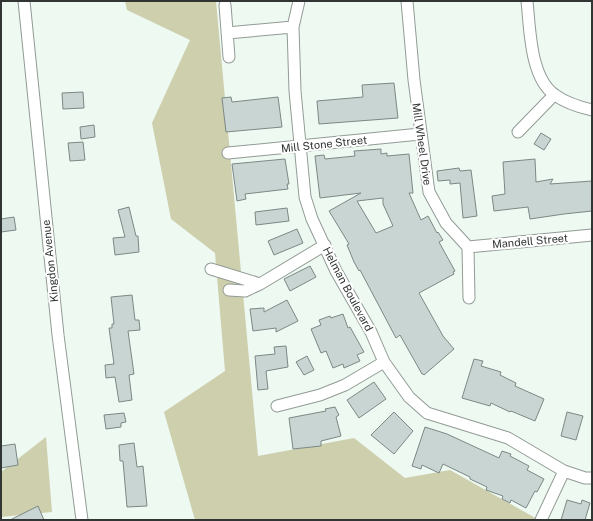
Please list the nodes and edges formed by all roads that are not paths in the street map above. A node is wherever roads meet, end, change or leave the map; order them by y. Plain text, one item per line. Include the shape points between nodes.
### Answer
1 (24, 1) edge
2 (299, 1) edge
3 (406, 1) edge
4 (528, 1) edge
5 (225, 5) dead end
6 (293, 27) junction
7 (227, 33) junction
8 (230, 57) dead end
9 (554, 95) junction
10 (592, 110) edge
11 (518, 132) dead end
12 (420, 134) junction
13 (300, 146) junction
14 (228, 153) dead end
15 (592, 236) edge
16 (325, 245) junction
17 (468, 247) junction
18 (211, 269) dead end
19 (260, 284) junction
20 (230, 290) dead end
21 (469, 298) dead end
22 (384, 362) junction
23 (277, 406) dead end
24 (564, 470) junction
25 (592, 478) edge
26 (82, 520) edge
27 (541, 520) edge

1 - 26 street, Kingdon Avenue via 58,335
2 - 6 street, Helman Boulevard
3 - 12 street, Mill Wheel Drive
4 - 9 street via 535,61 540,76
5 - 7 street
6 - 7 street
6 - 13 street, Helman Boulevard
7 - 8 street
9 - 10 street
9 - 11 street
12 - 13 street, Mill Stone Street
12 - 17 street, Mill Wheel Drive via 428,192 446,223
13 - 14 street, Mill Stone Street
13 - 16 street, Helman Boulevard via 306,196 312,220
15 - 17 street, Mandell Street
16 - 19 street
16 - 22 street, Helman Boulevard
17 - 21 street
18 - 19 street
19 - 20 street via 245,291
22 - 23 street via 345,386
22 - 24 street, Helman Boulevard via 409,397 427,413 508,438
24 - 25 street, Helman Boulevard
24 - 27 street

